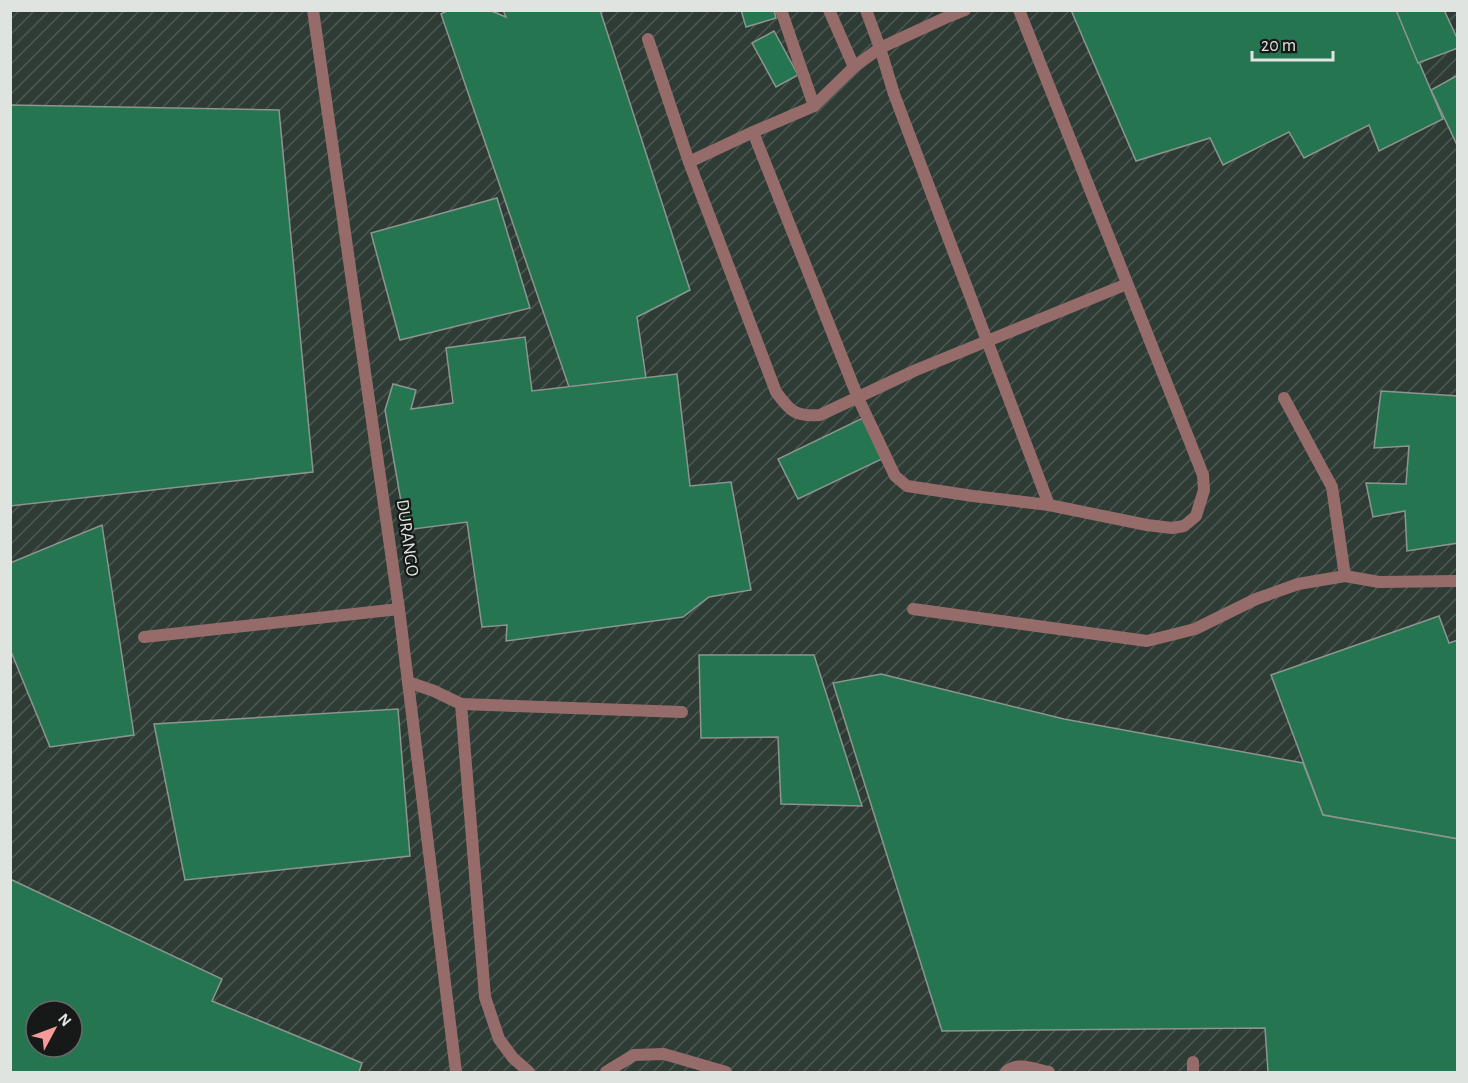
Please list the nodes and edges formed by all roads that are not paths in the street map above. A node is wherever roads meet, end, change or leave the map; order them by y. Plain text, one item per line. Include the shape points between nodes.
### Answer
1 (313, 10) edge
2 (781, 10) edge
3 (829, 10) edge
4 (866, 10) edge
5 (965, 10) edge
6 (1019, 10) edge
7 (648, 39) dead end
8 (880, 48) junction
9 (854, 67) junction
10 (814, 106) junction
11 (753, 132) junction
12 (689, 162) junction
13 (1127, 284) junction
14 (986, 341) junction
15 (858, 398) junction
16 (1284, 398) dead end
17 (1049, 505) junction
18 (1345, 576) junction
19 (1458, 581) edge
20 (399, 609) junction
21 (913, 609) dead end
22 (144, 637) dead end
23 (408, 682) junction
24 (461, 704) junction
25 (682, 712) dead end
26 (456, 1072) edge
27 (530, 1072) edge
28 (606, 1072) edge
29 (726, 1072) edge
30 (1006, 1072) edge
31 (1049, 1072) edge

1 - 20 lane, DURANGO
2 - 10 lane
3 - 9 lane
4 - 8 lane
5 - 8 lane
6 - 13 lane
7 - 12 lane
8 - 9 lane
8 - 14 lane
9 - 10 lane
10 - 11 lane
11 - 12 lane
11 - 15 lane
12 - 15 lane via 776,392 784,404 806,416 820,416
13 - 14 lane
13 - 17 lane via 1203,475 1201,502 1196,516 1184,526 1172,528
14 - 15 lane
14 - 17 lane
15 - 17 lane via 895,476 904,484
16 - 18 lane via 1332,487
18 - 19 lane via 1379,582
18 - 21 lane via 1298,584 1256,599 1195,629 1147,641
20 - 22 lane
20 - 23 lane, DURANGO
23 - 24 lane
23 - 26 lane, DURANGO
24 - 25 lane
24 - 27 lane via 485,997 499,1039
28 - 29 lane via 634,1055 664,1053
30 - 31 lane via 1022,1065

